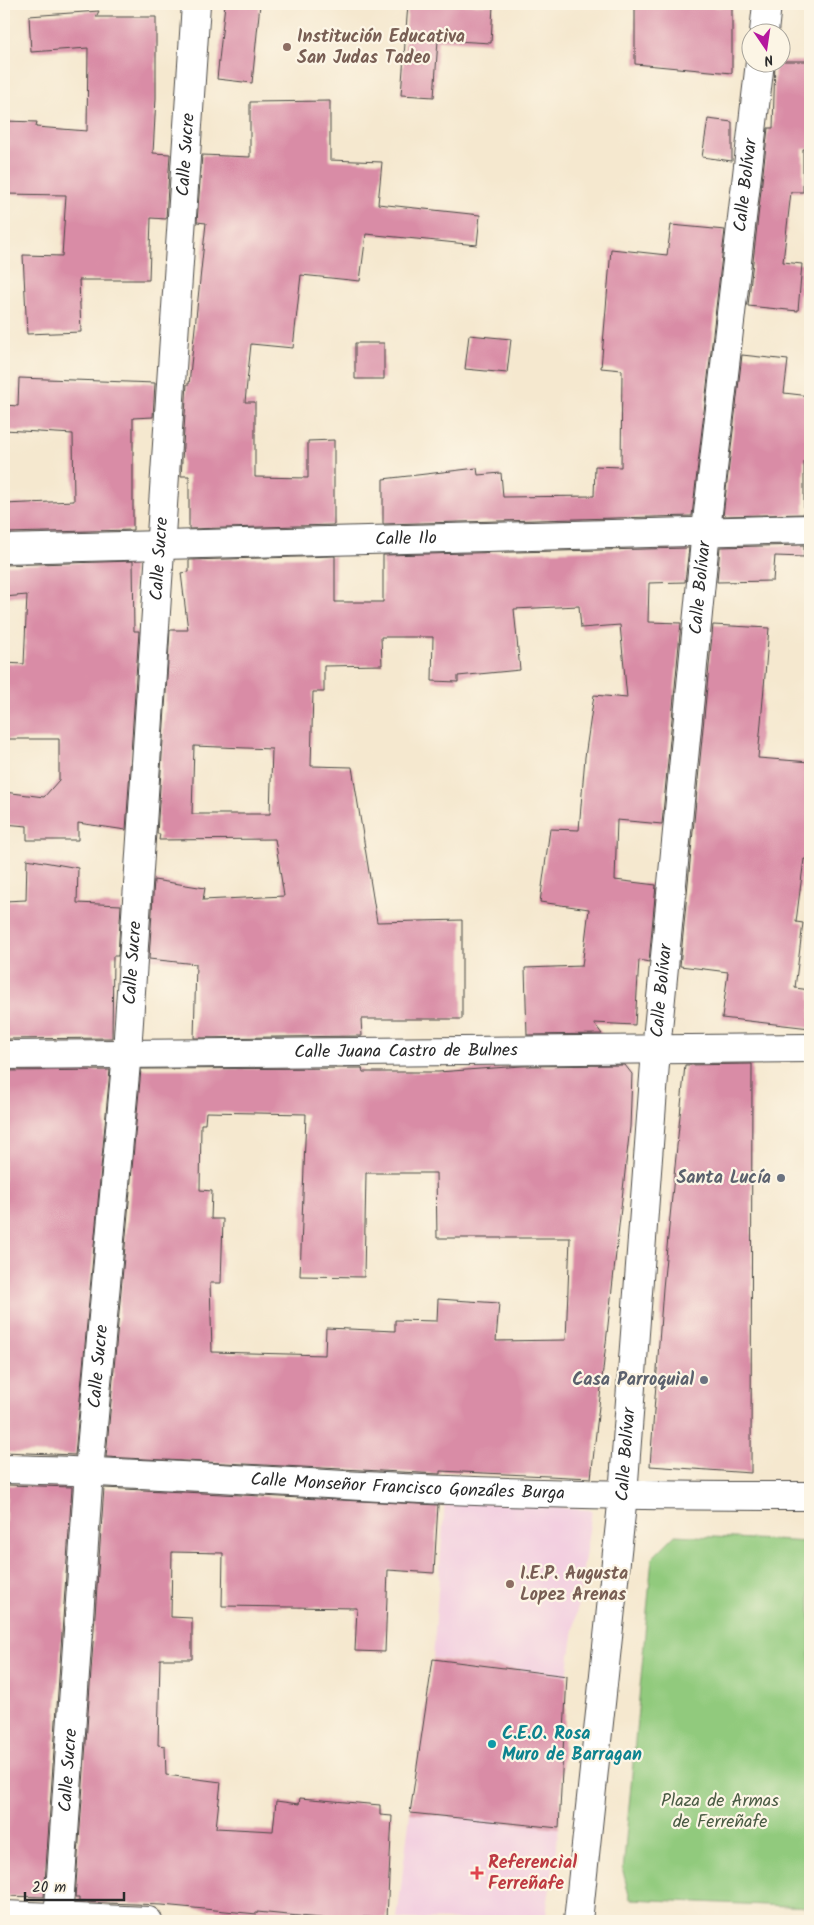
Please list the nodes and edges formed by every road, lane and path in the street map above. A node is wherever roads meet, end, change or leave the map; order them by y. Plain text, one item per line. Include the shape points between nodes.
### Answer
1 (196, 4) edge
2 (767, 4) edge
3 (765, 22) edge
4 (759, 72) edge
5 (810, 529) edge
6 (706, 530) junction
7 (162, 544) junction
8 (4, 549) edge
9 (810, 1048) edge
10 (656, 1050) junction
11 (127, 1052) junction
12 (4, 1055) edge
13 (4, 1469) edge
14 (89, 1471) junction
15 (623, 1495) junction
16 (810, 1496) edge
17 (4, 1915) edge
18 (59, 1919) edge
19 (148, 1921) edge
20 (578, 1921) edge

1 - 7 street, Calle Sucre
2 - 3 street
4 - 6 street, Calle Bolívar
5 - 6 street, Calle Ilo
6 - 7 street, Calle Ilo
6 - 10 street, Calle Bolívar
7 - 8 street, Calle Ilo
7 - 11 street, Calle Sucre
9 - 10 street, Calle Juana Castro de Bulnes
10 - 11 street, Calle Juana Castro de Bulnes
10 - 15 street, Calle Bolívar
11 - 12 street, Calle Juana Castro de Bulnes
11 - 14 street, Calle Sucre
13 - 14 street, Calle Monseñor Francisco Gonzáles Burga
14 - 15 street, Calle Monseñor Francisco Gonzáles Burga via 449,1490
14 - 18 street, Calle Sucre
15 - 16 street, Calle Monseñor Francisco Gonzáles Burga
15 - 20 street, Calle Bolívar
17 - 18 street
18 - 19 street

